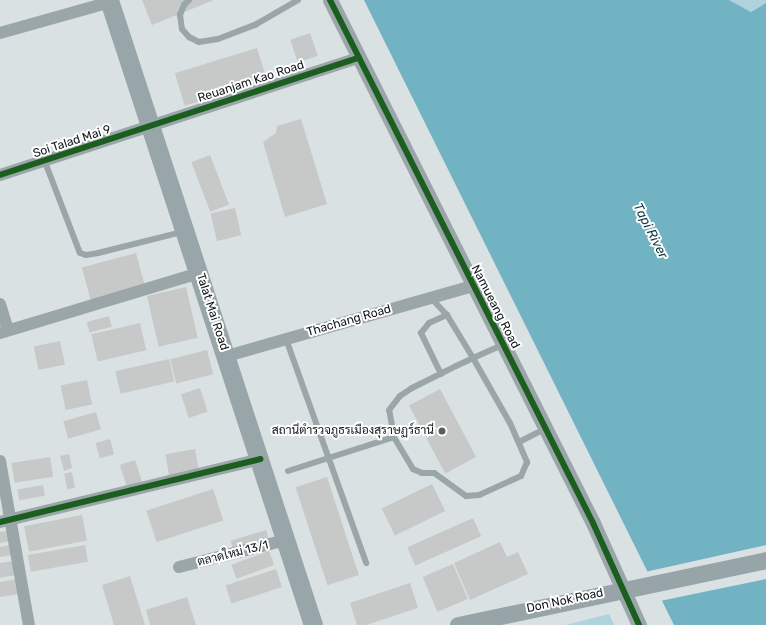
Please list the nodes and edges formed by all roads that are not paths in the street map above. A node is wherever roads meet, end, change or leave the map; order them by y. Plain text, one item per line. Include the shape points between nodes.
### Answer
1 (189, 0) edge
2 (298, 0) edge
3 (330, 0) edge
4 (110, 1) edge
5 (0, 33) edge
6 (358, 58) junction
7 (151, 127) junction
8 (45, 162) junction
9 (0, 175) edge
10 (186, 232) junction
11 (199, 273) junction
12 (472, 286) junction
13 (431, 298) junction
14 (0, 304) edge
15 (447, 315) junction
16 (4, 332) edge
17 (286, 339) junction
18 (502, 345) junction
19 (227, 356) junction
20 (473, 358) junction
21 (441, 374) junction
22 (545, 429) junction
23 (394, 437) junction
24 (519, 442) junction
25 (260, 459) junction
26 (330, 459) junction
27 (0, 461) edge
28 (288, 471) dead end
29 (6, 520) edge
30 (286, 540) junction
31 (766, 560) edge
32 (366, 563) dead end
33 (179, 567) dead end
34 (29, 625) edge
35 (313, 625) edge
36 (458, 625) edge
37 (639, 625) edge

1 - 2 lane via 180,15 182,29 199,42 218,39 255,25
3 - 6 street, Namueang Road
4 - 5 street
4 - 7 main road, Talat Mai Road
6 - 7 street, Reuanjam Kao Road
6 - 12 street, Namueang Road
7 - 8 street, Soi Talad Mai 9
7 - 10 main road, Talat Mai Road
8 - 9 street, Soi Talad Mai 9
8 - 10 lane via 80,253 98,253
10 - 11 main road, Talat Mai Road
11 - 16 street
11 - 19 main road, Talat Mai Road
12 - 13 street, Thachang Road
12 - 18 street, Namueang Road
13 - 15 lane
13 - 17 street, Thachang Road
14 - 16 street
15 - 20 lane
15 - 21 lane via 429,323 421,332
17 - 19 street, Thachang Road
17 - 26 lane
18 - 20 lane
18 - 22 street, Namueang Road
19 - 25 main road, Talat Mai Road
20 - 21 lane
20 - 24 lane
21 - 23 lane via 400,396 393,403 390,416
22 - 24 lane
22 - 37 street, Namueang Road via 593,523
23 - 24 lane via 413,468 422,473 434,473 466,496 479,495 521,476 527,462
23 - 26 lane
25 - 29 street
25 - 30 main road, Talat Mai Road
26 - 28 lane
26 - 32 lane
27 - 29 street
29 - 34 street
30 - 33 street, ตลาดใหม่ 13/1
30 - 35 main road, Talat Mai Road
31 - 36 main road, Don Nok Road

